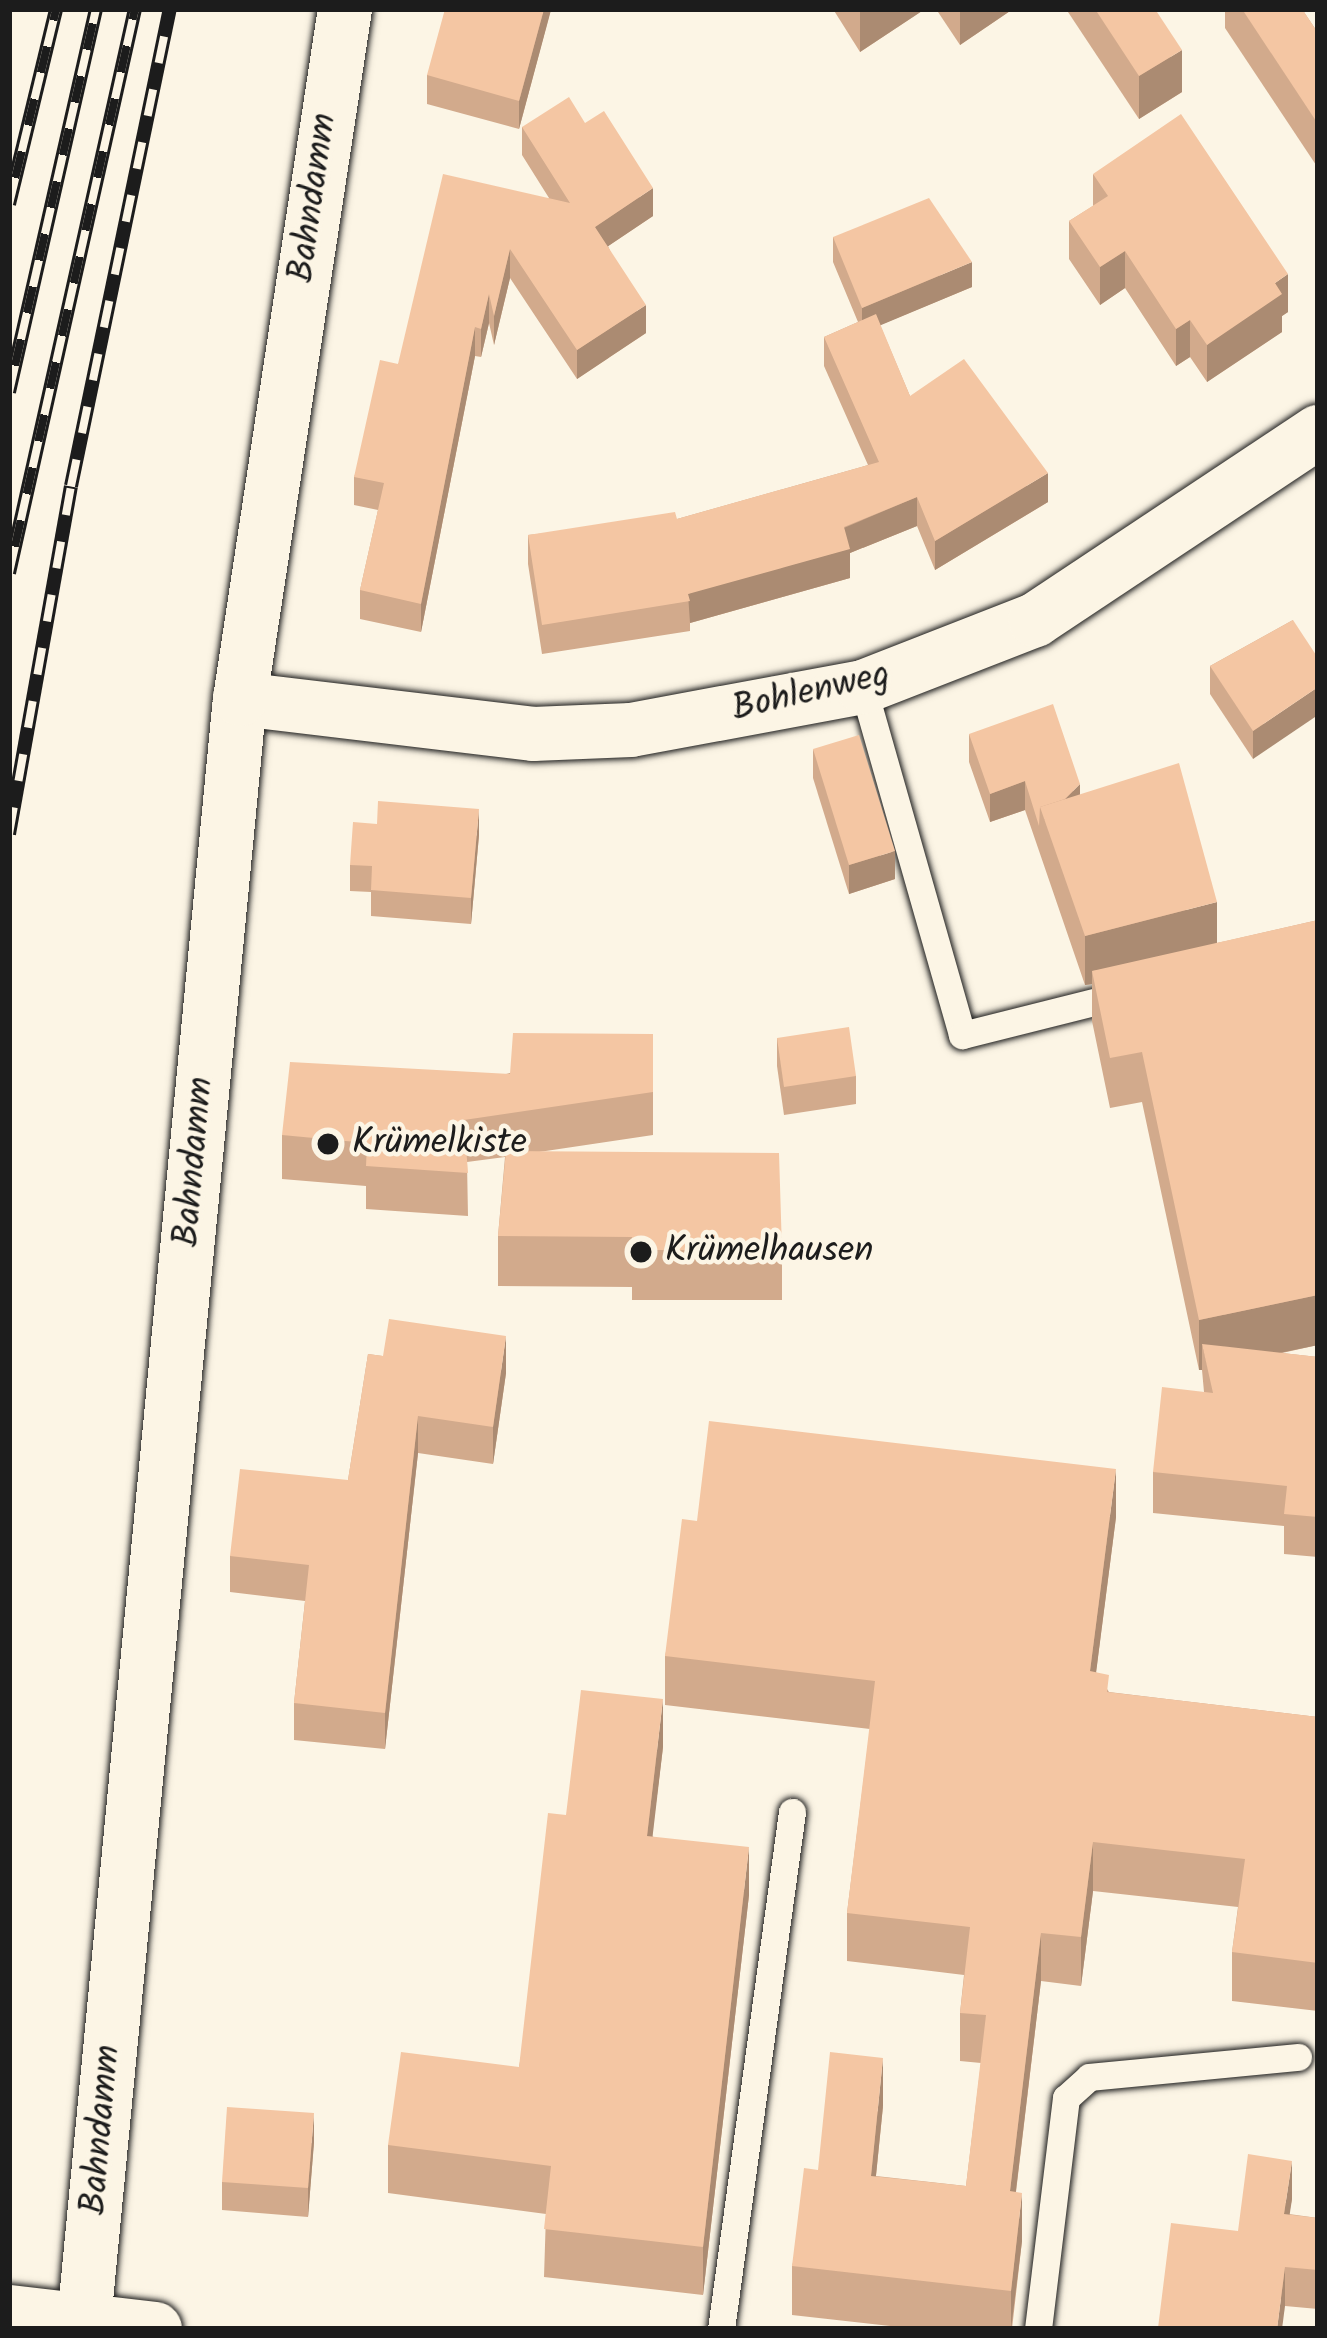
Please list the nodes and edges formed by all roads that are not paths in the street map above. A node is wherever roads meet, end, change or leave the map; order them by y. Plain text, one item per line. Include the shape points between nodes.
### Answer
1 (345, 9) edge
2 (1318, 432) edge
3 (862, 687) junction
4 (240, 699) junction
5 (1162, 984) edge
6 (792, 1812) dead end
7 (1298, 2057) dead end
8 (9, 2312) edge
9 (84, 2321) junction
10 (154, 2329) edge
11 (722, 2329) edge
12 (1038, 2329) edge

1 - 4 street, Bahndamm
2 - 3 street, Bohlenweg via 1034,620
3 - 4 street, Bohlenweg via 631,730 533,734
3 - 5 lane via 962,1035
4 - 9 street, Bahndamm
6 - 11 lane
7 - 12 lane via 1089,2077 1066,2098
8 - 9 street
9 - 10 street

